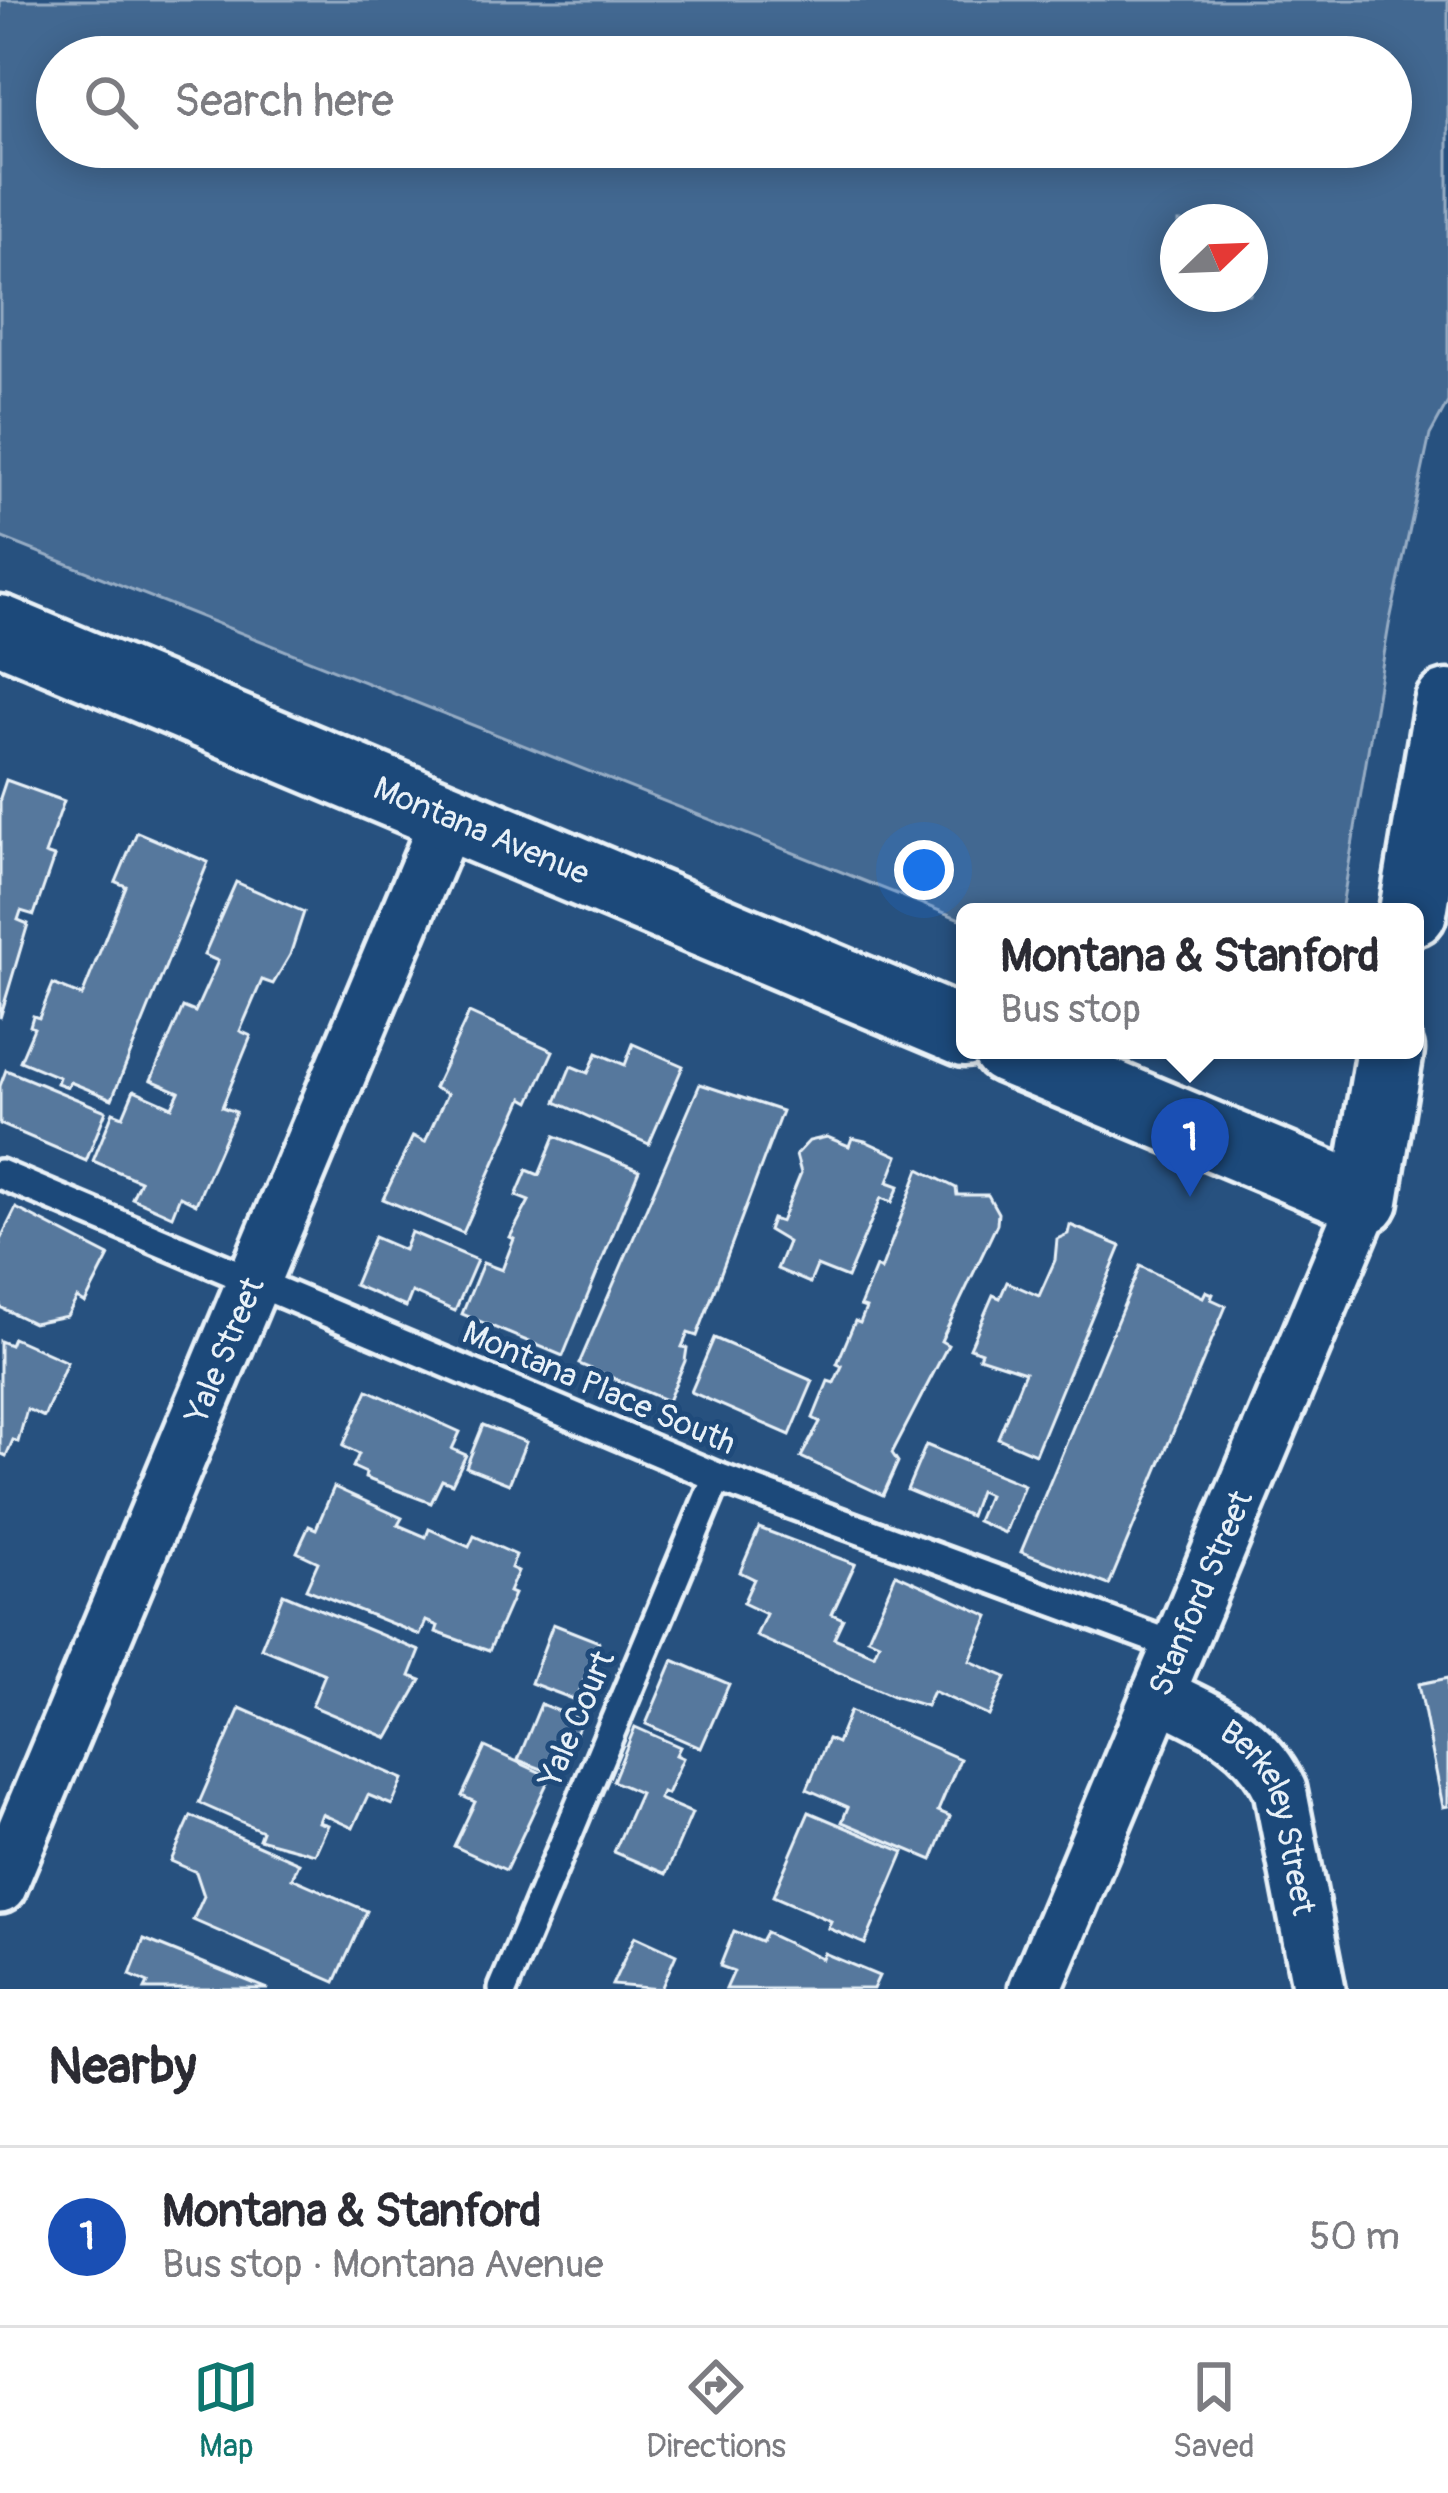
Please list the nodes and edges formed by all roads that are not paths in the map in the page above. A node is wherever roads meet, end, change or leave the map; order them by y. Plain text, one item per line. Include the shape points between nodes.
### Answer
1 (0, 629) edge
2 (1448, 704) edge
3 (448, 816) junction
4 (1415, 903) edge
5 (956, 1029) edge
6 (1028, 1059) edge
7 (1388, 1059) edge
8 (0, 1174) edge
9 (1365, 1200) junction
10 (254, 1281) junction
11 (717, 1477) junction
12 (1178, 1647) junction
13 (1158, 1694) junction
14 (0, 1887) edge
15 (502, 1989) edge
16 (1035, 1989) edge
17 (1319, 1989) edge

1 - 3 street, Montana Avenue
2 - 4 street
3 - 5 street, Montana Avenue
3 - 10 street, Yale Street
6 - 9 street
7 - 9 street
8 - 10 lane, Montana Place South
9 - 12 street, Stanford Street
10 - 11 lane, Montana Place South
10 - 14 street, Yale Street
11 - 12 lane, Montana Place South
11 - 15 lane, Yale Court
12 - 13 street, Stanford Street
13 - 16 street, Stanford Street
13 - 17 street, Berkeley Street via 1236,1732 1268,1762

